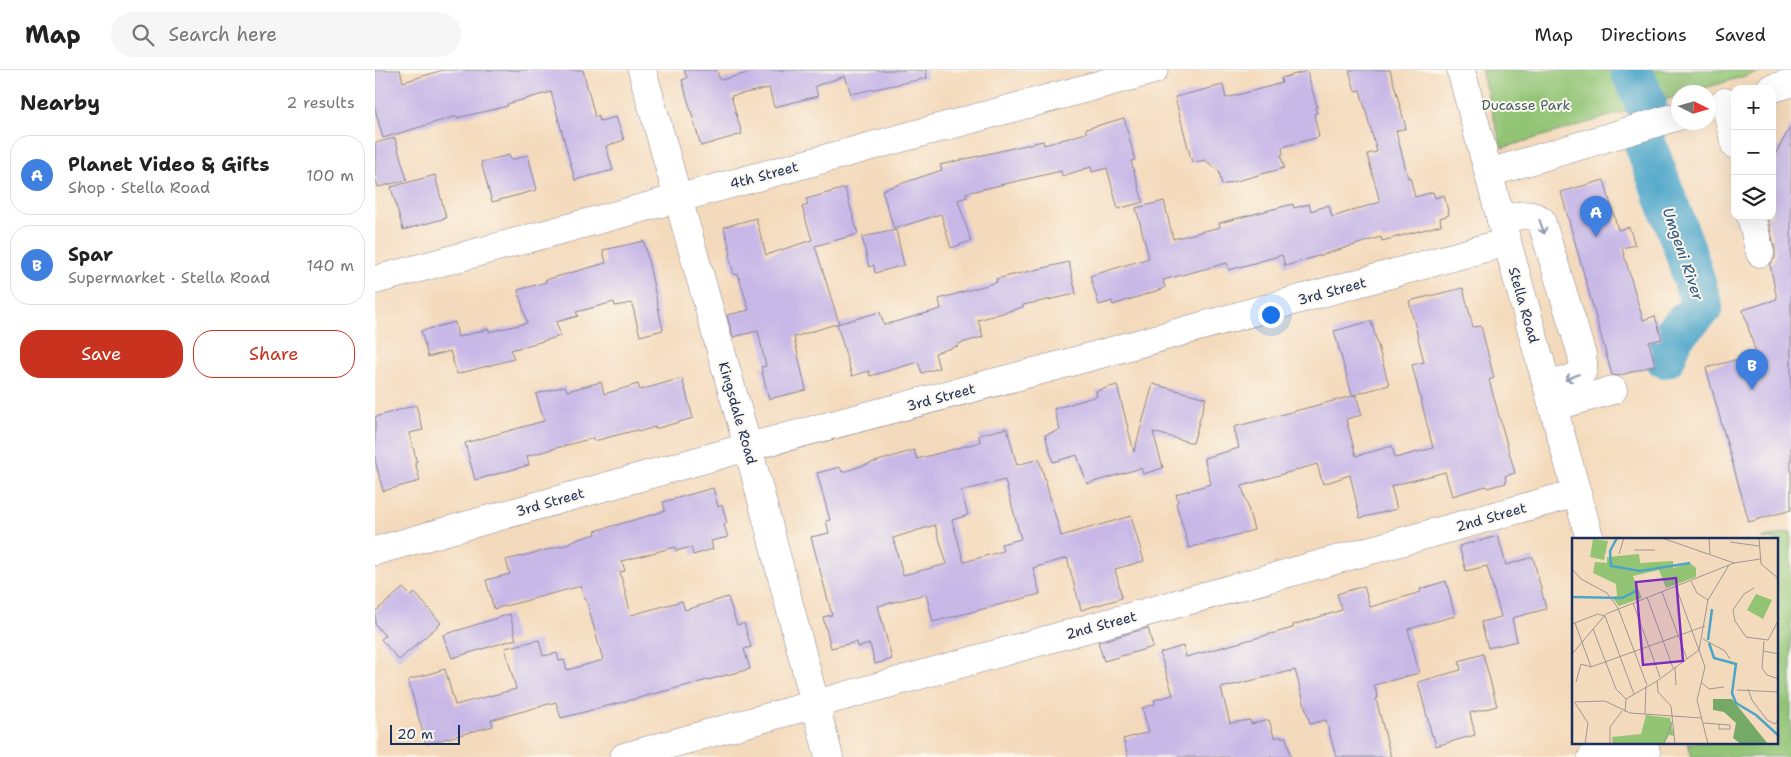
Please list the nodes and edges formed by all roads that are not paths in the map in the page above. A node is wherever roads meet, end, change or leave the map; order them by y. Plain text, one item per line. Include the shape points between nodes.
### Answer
1 (642, 70) edge
2 (1154, 70) edge
3 (1461, 70) edge
4 (1791, 83) edge
5 (1776, 87) edge
6 (1723, 102) edge
7 (1671, 118) edge
8 (1731, 131) edge
9 (1489, 173) junction
10 (677, 198) junction
11 (1752, 220) edge
12 (1504, 231) junction
13 (1760, 253) dead end
14 (375, 280) edge
15 (1613, 390) dead end
16 (1550, 396) junction
17 (748, 447) junction
18 (1577, 493) junction
19 (1589, 538) edge
20 (375, 551) edge
21 (815, 703) junction
22 (1638, 744) edge
23 (1642, 744) edge
24 (625, 757) edge
25 (829, 757) edge
26 (1592, 757) edge
27 (1647, 757) edge

1 - 10 street, Kingsdale Road
2 - 10 street, 4th Street
3 - 9 street, Stella Road
4 - 5 street
6 - 8 street
7 - 9 street
9 - 12 street, Stella Road
10 - 14 street, 4th Street
10 - 17 street, Kingsdale Road
11 - 13 street
12 - 16 street, Stella Road
12 -> 16 street, 3rd Street via 1529,215 1541,220 1582,355 1582,372
12 - 17 street, 3rd Street via 1066,364
15 - 16 street
16 - 18 street, Stella Road
17 - 20 street, 3rd Street
17 - 21 street, Kingsdale Road
18 - 19 street, Stella Road
18 - 21 street, 2nd Street
21 - 24 street, 2nd Street
21 - 25 street, Kingsdale Road
22 - 26 street
23 - 27 street

